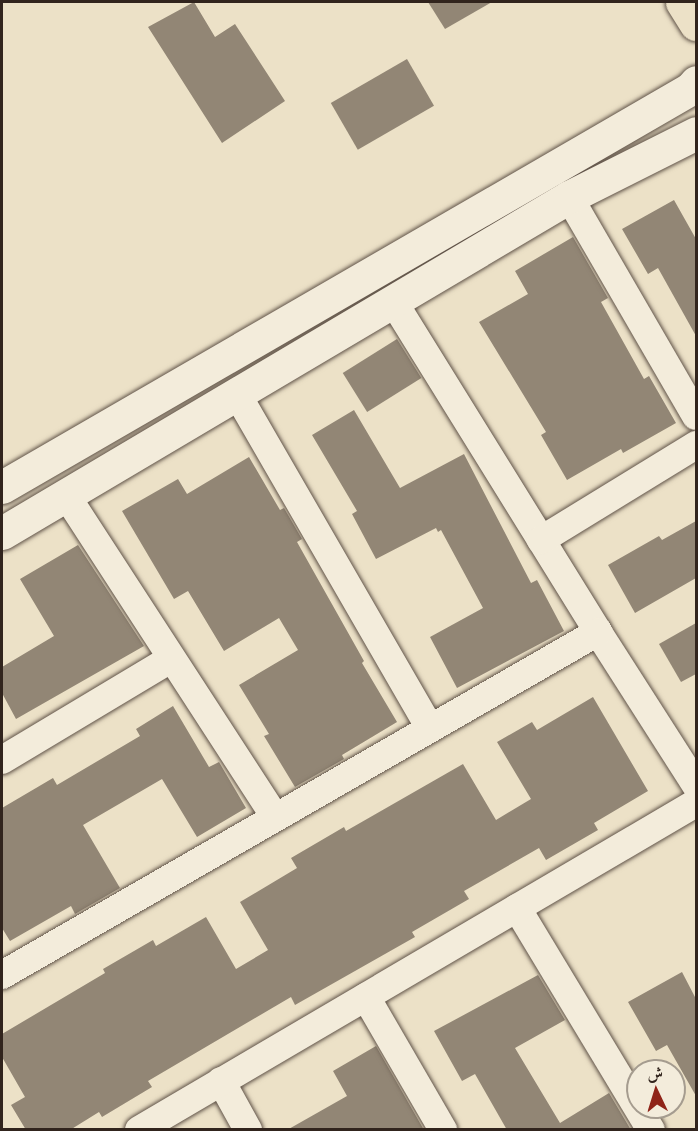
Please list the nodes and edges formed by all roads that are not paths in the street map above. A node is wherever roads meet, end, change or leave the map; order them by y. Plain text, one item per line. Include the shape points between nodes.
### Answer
1 (682, 2) edge
2 (696, 24) edge
3 (696, 82) edge
4 (696, 133) edge
5 (569, 197) junction
6 (393, 301) junction
7 (237, 394) junction
8 (696, 416) edge
9 (696, 445) edge
10 (2, 487) edge
11 (66, 495) junction
12 (2, 533) edge
13 (541, 540) junction
14 (598, 632) junction
15 (171, 659) junction
16 (430, 728) junction
17 (2, 760) edge
18 (696, 785) edge
19 (696, 803) edge
20 (275, 818) junction
21 (517, 908) junction
22 (2, 975) edge
23 (366, 997) junction
24 (221, 1082) junction
25 (139, 1130) edge
26 (248, 1130) edge
27 (443, 1130) edge
28 (651, 1130) edge

1 - 2 main road
3 - 10 street
4 - 5 street
5 - 6 street
5 - 8 street
6 - 7 street
6 - 13 street
7 - 11 street
7 - 16 street
9 - 13 street
11 - 12 street
11 - 15 street
13 - 14 street
14 - 16 street
14 - 18 street
15 - 17 street
15 - 20 street
16 - 20 street
19 - 21 street
20 - 22 street
21 - 23 street
21 - 28 street
23 - 24 street
23 - 27 street
24 - 25 street
24 - 26 street

